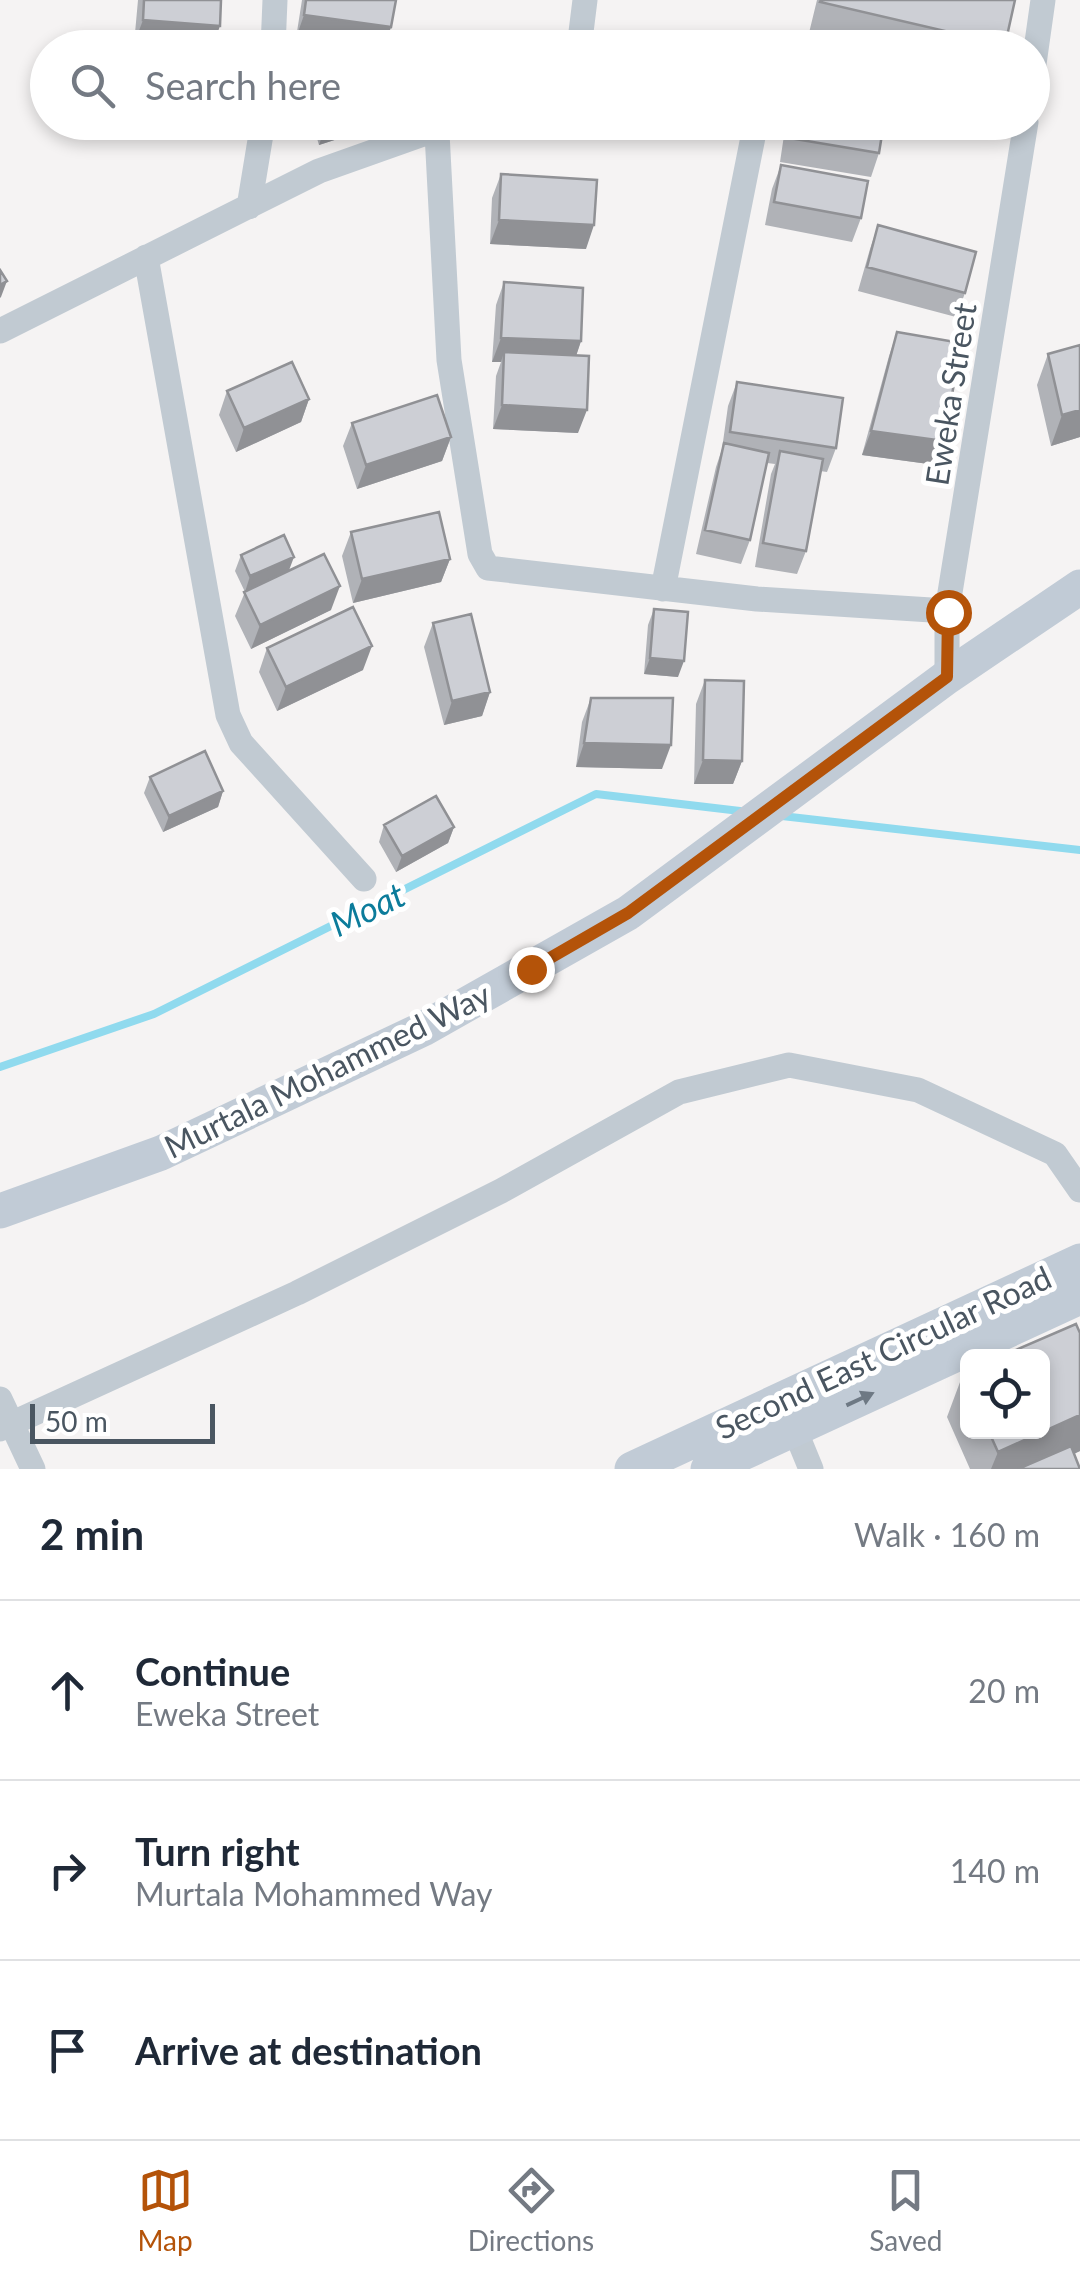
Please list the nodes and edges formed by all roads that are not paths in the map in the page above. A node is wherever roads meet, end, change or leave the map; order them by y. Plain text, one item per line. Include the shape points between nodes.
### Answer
1 (275, 0) edge
2 (585, 0) edge
3 (1043, 0) edge
4 (274, 30) edge
5 (581, 30) edge
6 (1039, 30) edge
7 (260, 140) edge
8 (412, 140) edge
9 (447, 140) edge
10 (752, 140) edge
11 (1023, 140) edge
12 (248, 206) junction
13 (146, 258) junction
14 (0, 330) edge
15 (1080, 587) edge
16 (663, 589) junction
17 (948, 612) junction
18 (947, 677) junction
19 (364, 878) dead end
20 (1080, 1190) edge
21 (0, 1211) edge
22 (1080, 1260) edge
23 (1066, 1303) edge
24 (1066, 1341) edge
25 (0, 1399) edge
26 (6, 1426) edge
27 (795, 1430) junction
28 (33, 1469) edge
29 (632, 1469) edge
30 (708, 1469) edge
31 (811, 1469) edge

1 - 4 street
2 - 5 street
3 - 6 street
7 - 12 street
8 - 12 street via 319,172
9 - 16 street via 450,360 482,562 512,573
10 - 16 street
11 - 17 street, Eweka Street
12 - 13 street
13 - 14 street
13 - 19 street via 228,715 242,743
15 - 18 street, Murtala Mohammed Way
16 - 17 street
17 - 18 street, Eweka Street
18 - 21 street, Murtala Mohammed Way via 628,913 531,969 422,1029 160,1153
20 - 26 street via 1056,1154 918,1090 789,1065 679,1092 297,1294
22 - 29 street, Second East Circular Road
23 - 24 street
27 -> 23 street, Second East Circular Road
25 - 26 street
26 - 28 street
27 - 30 street, Second East Circular Road
27 - 31 street

